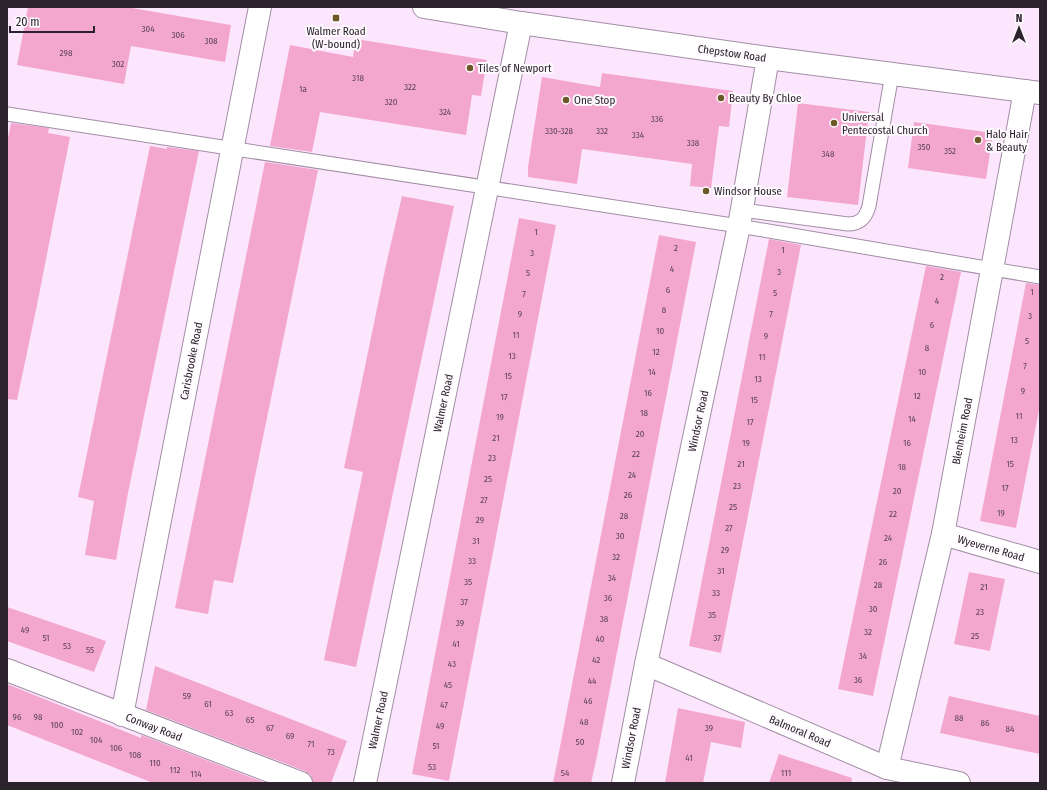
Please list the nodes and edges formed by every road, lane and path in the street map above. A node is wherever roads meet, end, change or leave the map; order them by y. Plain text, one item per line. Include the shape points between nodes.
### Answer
1 (260, 7) edge
2 (424, 7) edge
3 (521, 23) junction
4 (768, 58) junction
5 (892, 74) junction
6 (1032, 92) edge
7 (7, 114) edge
8 (233, 148) junction
9 (488, 187) junction
10 (741, 218) junction
11 (992, 270) junction
12 (1040, 277) edge
13 (943, 534) junction
14 (1040, 562) edge
15 (646, 664) junction
16 (7, 670) edge
17 (122, 715) junction
18 (887, 768) junction
19 (301, 783) edge
20 (365, 783) edge
21 (623, 783) edge
22 (959, 783) edge

1 - 8 street, Carisbrooke Road
2 - 3 street, Chepstow Road
3 - 4 street, Chepstow Road
3 - 9 street, Walmer Road
4 - 5 street, Chepstow Road
4 - 10 street, Windsor Road
5 - 6 street, Chepstow Road
5 - 10 lane via 869,206 863,220 848,224
6 - 11 street, Blenheim Road
7 - 8 lane
8 - 9 lane
8 - 17 street, Carisbrooke Road
9 - 10 lane
9 - 20 street, Walmer Road
10 - 11 lane
10 - 15 street, Windsor Road
11 - 12 lane
11 - 13 street, Blenheim Road
13 - 14 street, Wyeverne Road
13 - 18 street, Blenheim Road
15 - 18 street, Balmoral Road
15 - 21 street, Windsor Road
16 - 17 street, Conway Road
17 - 19 street, Conway Road
18 - 22 street, Balmoral Road

